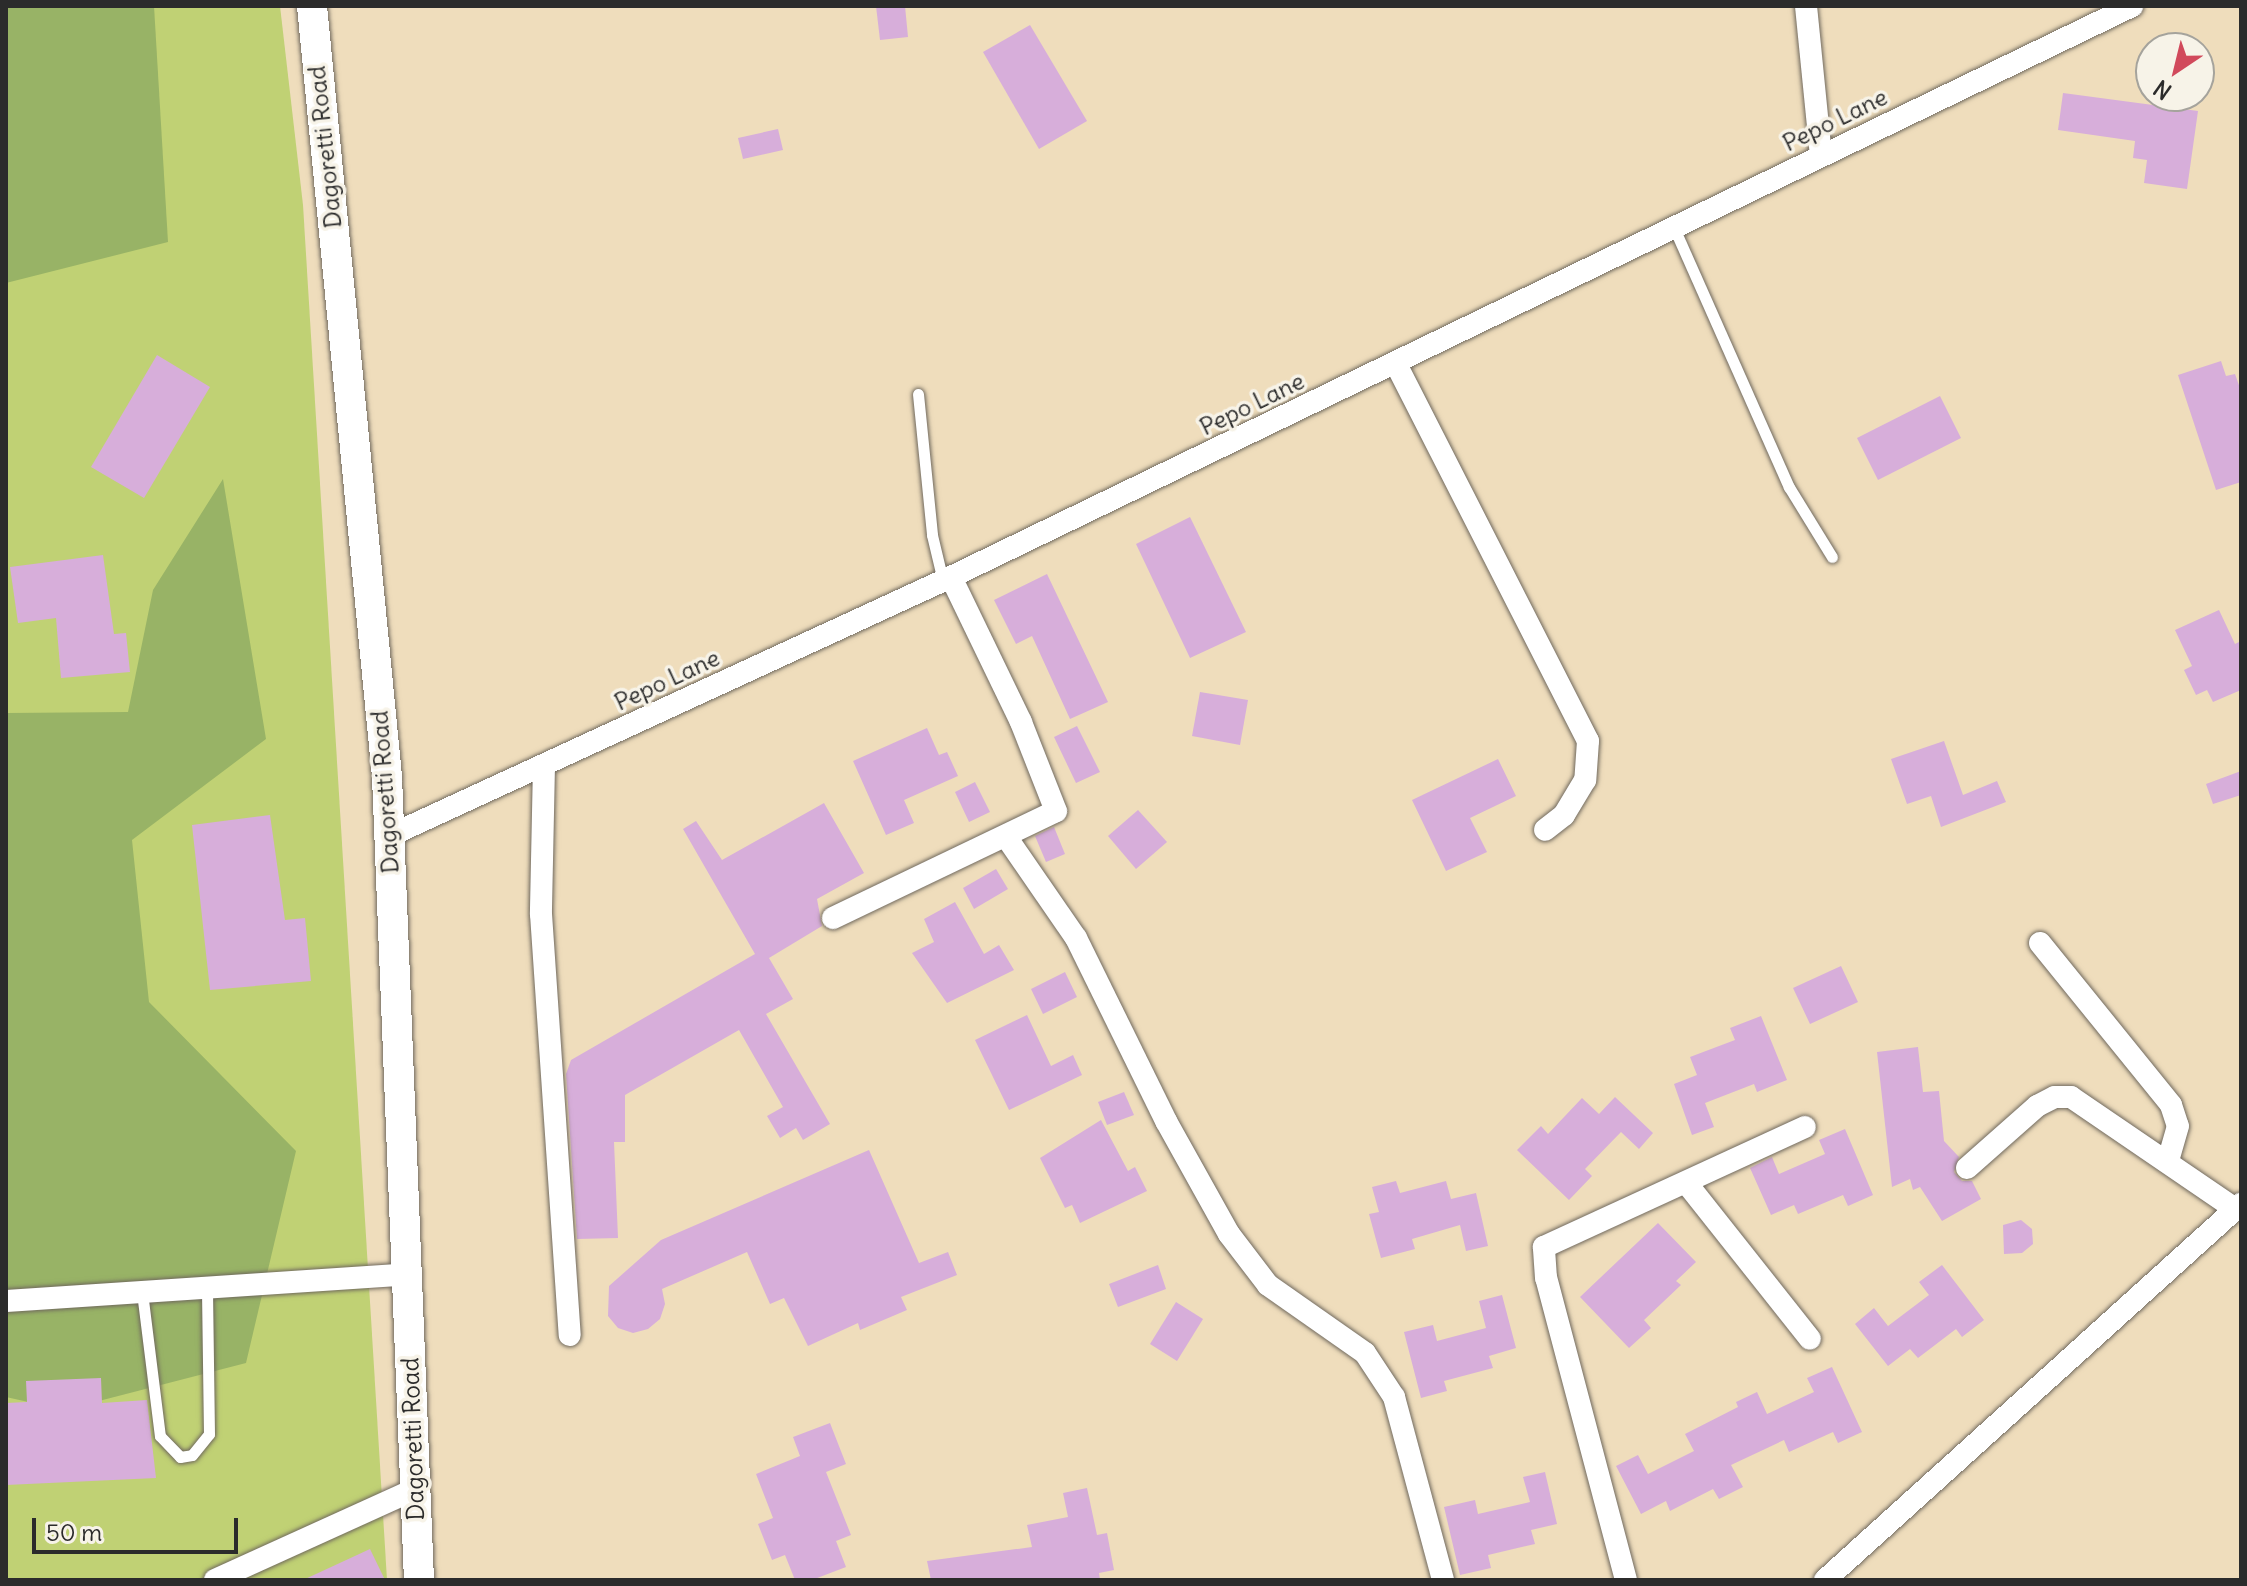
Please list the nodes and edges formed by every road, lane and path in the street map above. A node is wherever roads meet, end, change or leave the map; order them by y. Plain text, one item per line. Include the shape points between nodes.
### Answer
1 (312, 6) edge
2 (1806, 6) edge
3 (2132, 6) edge
4 (1821, 155) junction
5 (1675, 230) junction
6 (1396, 364) junction
7 (918, 394) dead end
8 (1832, 557) dead end
9 (947, 579) junction
10 (544, 765) junction
11 (1545, 830) dead end
12 (389, 836) junction
13 (1007, 838) junction
14 (833, 918) dead end
15 (2040, 943) dead end
16 (1805, 1127) dead end
17 (2168, 1162) junction
18 (1967, 1168) dead end
19 (1688, 1185) junction
20 (2238, 1207) edge
21 (409, 1274) junction
22 (207, 1287) junction
23 (142, 1292) junction
24 (6, 1301) edge
25 (570, 1335) dead end
26 (1810, 1339) dead end
27 (413, 1490) junction
28 (215, 1580) edge
29 (419, 1580) edge
30 (1443, 1580) edge
31 (1626, 1580) edge
32 (1825, 1580) edge

1 - 12 main road, Dagoretti Road
2 - 4 street
3 - 4 street, Pepo Lane
4 - 5 street, Pepo Lane
5 - 6 street, Pepo Lane
5 - 8 lane via 1789,487
6 - 9 street, Pepo Lane
6 - 11 street via 1588,741 1585,780 1564,815
7 - 9 lane via 932,535
9 - 10 street, Pepo Lane
9 - 13 street via 1054,800 1052,817
10 - 12 street, Pepo Lane
10 - 25 street via 541,914
12 - 21 main road, Dagoretti Road
13 - 14 street
13 - 30 street via 1076,938 1166,1121 1229,1234 1268,1285 1365,1353 1394,1397
15 - 17 street via 2171,1105 2178,1126
16 - 19 street
17 - 18 street via 2086,1104 2055,1097 2037,1106
17 - 20 street
19 - 26 street
19 - 31 street via 1544,1247 1546,1278
20 - 32 street
21 - 22 street
21 - 27 main road, Dagoretti Road
22 - 23 street
22 - 23 lane via 209,1434 192,1455 180,1457 160,1436
23 - 24 street
27 - 28 street
27 - 29 main road, Dagoretti Road

